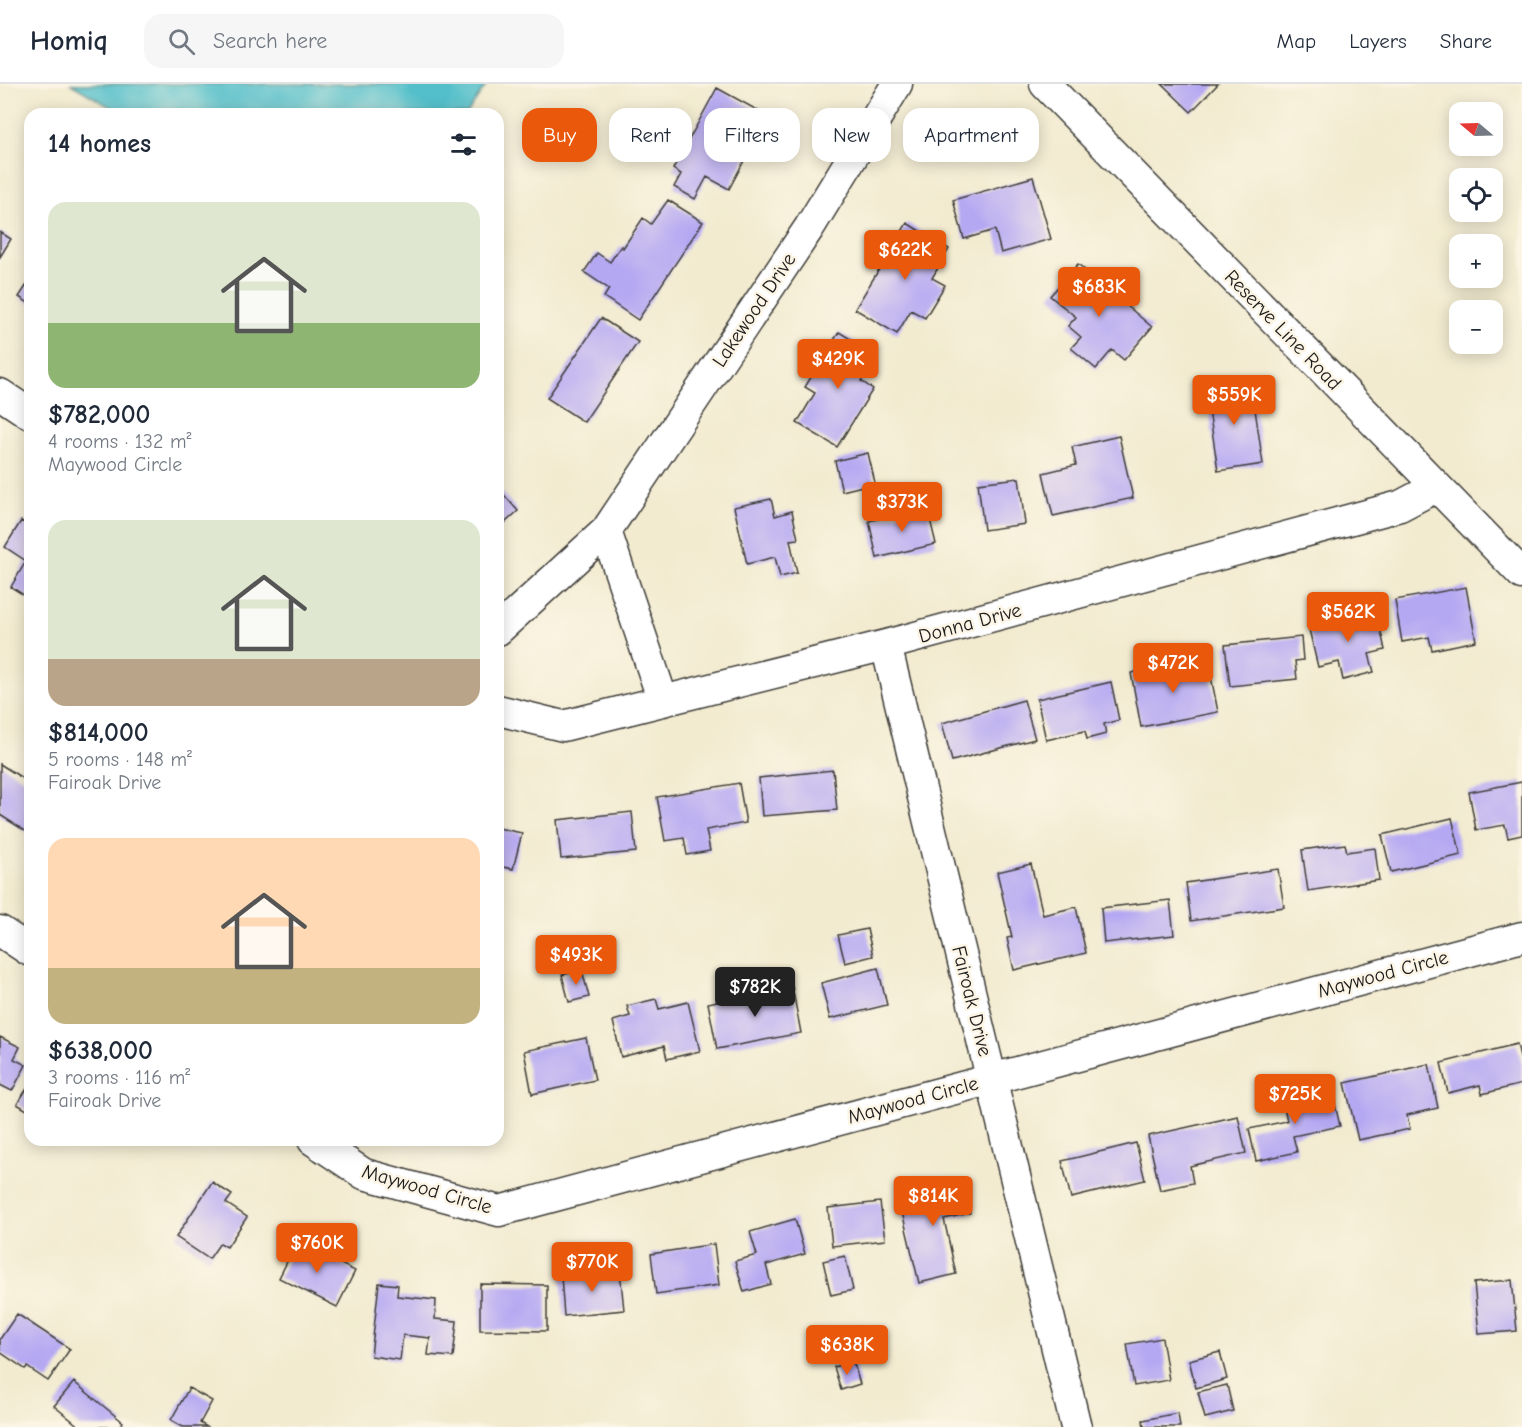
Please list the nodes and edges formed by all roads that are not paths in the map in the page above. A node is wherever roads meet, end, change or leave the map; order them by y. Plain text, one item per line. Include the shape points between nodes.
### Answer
1 (897, 84) edge
2 (1045, 84) edge
3 (0, 394) edge
4 (24, 410) edge
5 (1436, 487) junction
6 (606, 531) junction
7 (1522, 574) edge
8 (504, 624) edge
9 (886, 645) junction
10 (663, 701) junction
11 (504, 711) edge
12 (0, 931) edge
13 (1522, 937) edge
14 (24, 947) edge
15 (991, 1079) junction
16 (322, 1146) edge
17 (1076, 1427) edge

1 - 6 street, Lakewood Drive via 809,228
2 - 5 street, Reserve Line Road
3 - 4 street
5 - 7 street, Reserve Line Road
5 - 9 street, Donna Drive via 1400,506
6 - 8 street, Lakewood Drive
6 - 10 street
9 - 10 street, Donna Drive
9 - 15 street, Fairoak Drive
10 - 11 street, Donna Drive via 563,726
12 - 14 street
13 - 15 street, Maywood Circle
15 - 16 street, Maywood Circle via 499,1211 364,1174
15 - 17 street, Fairoak Drive

